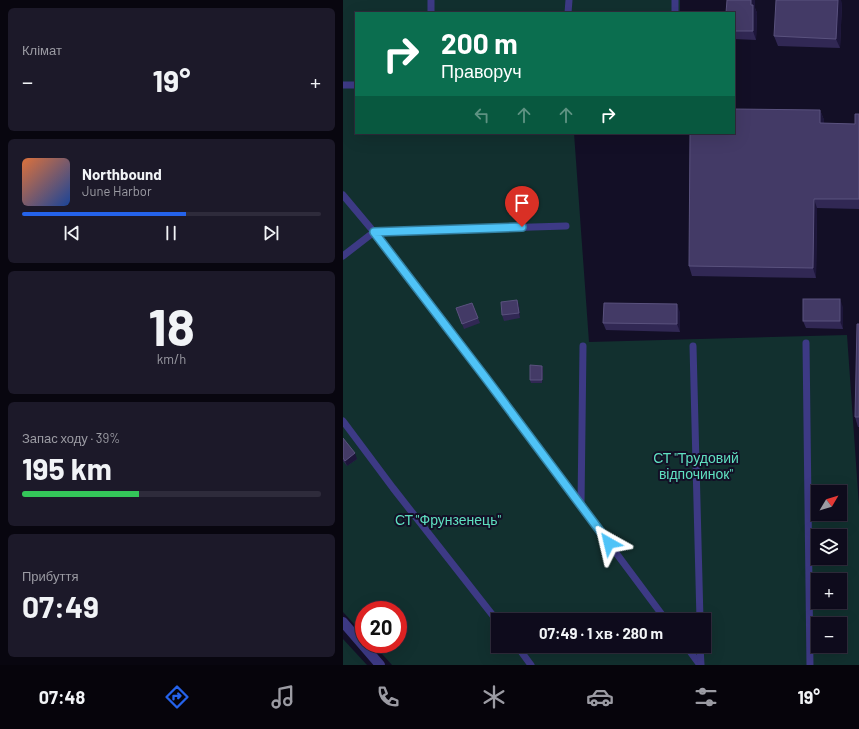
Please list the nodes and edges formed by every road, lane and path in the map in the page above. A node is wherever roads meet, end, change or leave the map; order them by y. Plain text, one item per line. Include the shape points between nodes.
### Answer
1 (431, 0) edge
2 (569, 0) edge
3 (675, 0) edge
4 (431, 12) edge
5 (568, 12) edge
6 (675, 12) edge
7 (355, 84) edge
8 (343, 85) edge
9 (343, 196) edge
10 (566, 226) dead end
11 (374, 232) junction
12 (343, 256) edge
13 (806, 343) dead end
14 (583, 346) dead end
15 (693, 346) dead end
16 (343, 421) edge
17 (581, 505) junction
18 (491, 613) edge
19 (661, 613) edge
20 (700, 613) edge
21 (343, 622) edge
22 (522, 653) edge
23 (691, 653) edge
24 (700, 653) edge
25 (379, 665) edge
26 (531, 665) edge
27 (700, 665) edge
28 (811, 665) edge

1 - 4 lane
2 - 5 lane
3 - 6 lane
7 - 8 lane
9 - 11 lane
10 - 11 lane
11 - 12 lane
11 - 17 lane
13 - 28 lane
14 - 17 lane
15 - 20 lane
16 - 18 lane
17 - 19 lane
21 - 25 street
22 - 26 lane
23 - 27 lane
24 - 27 lane

